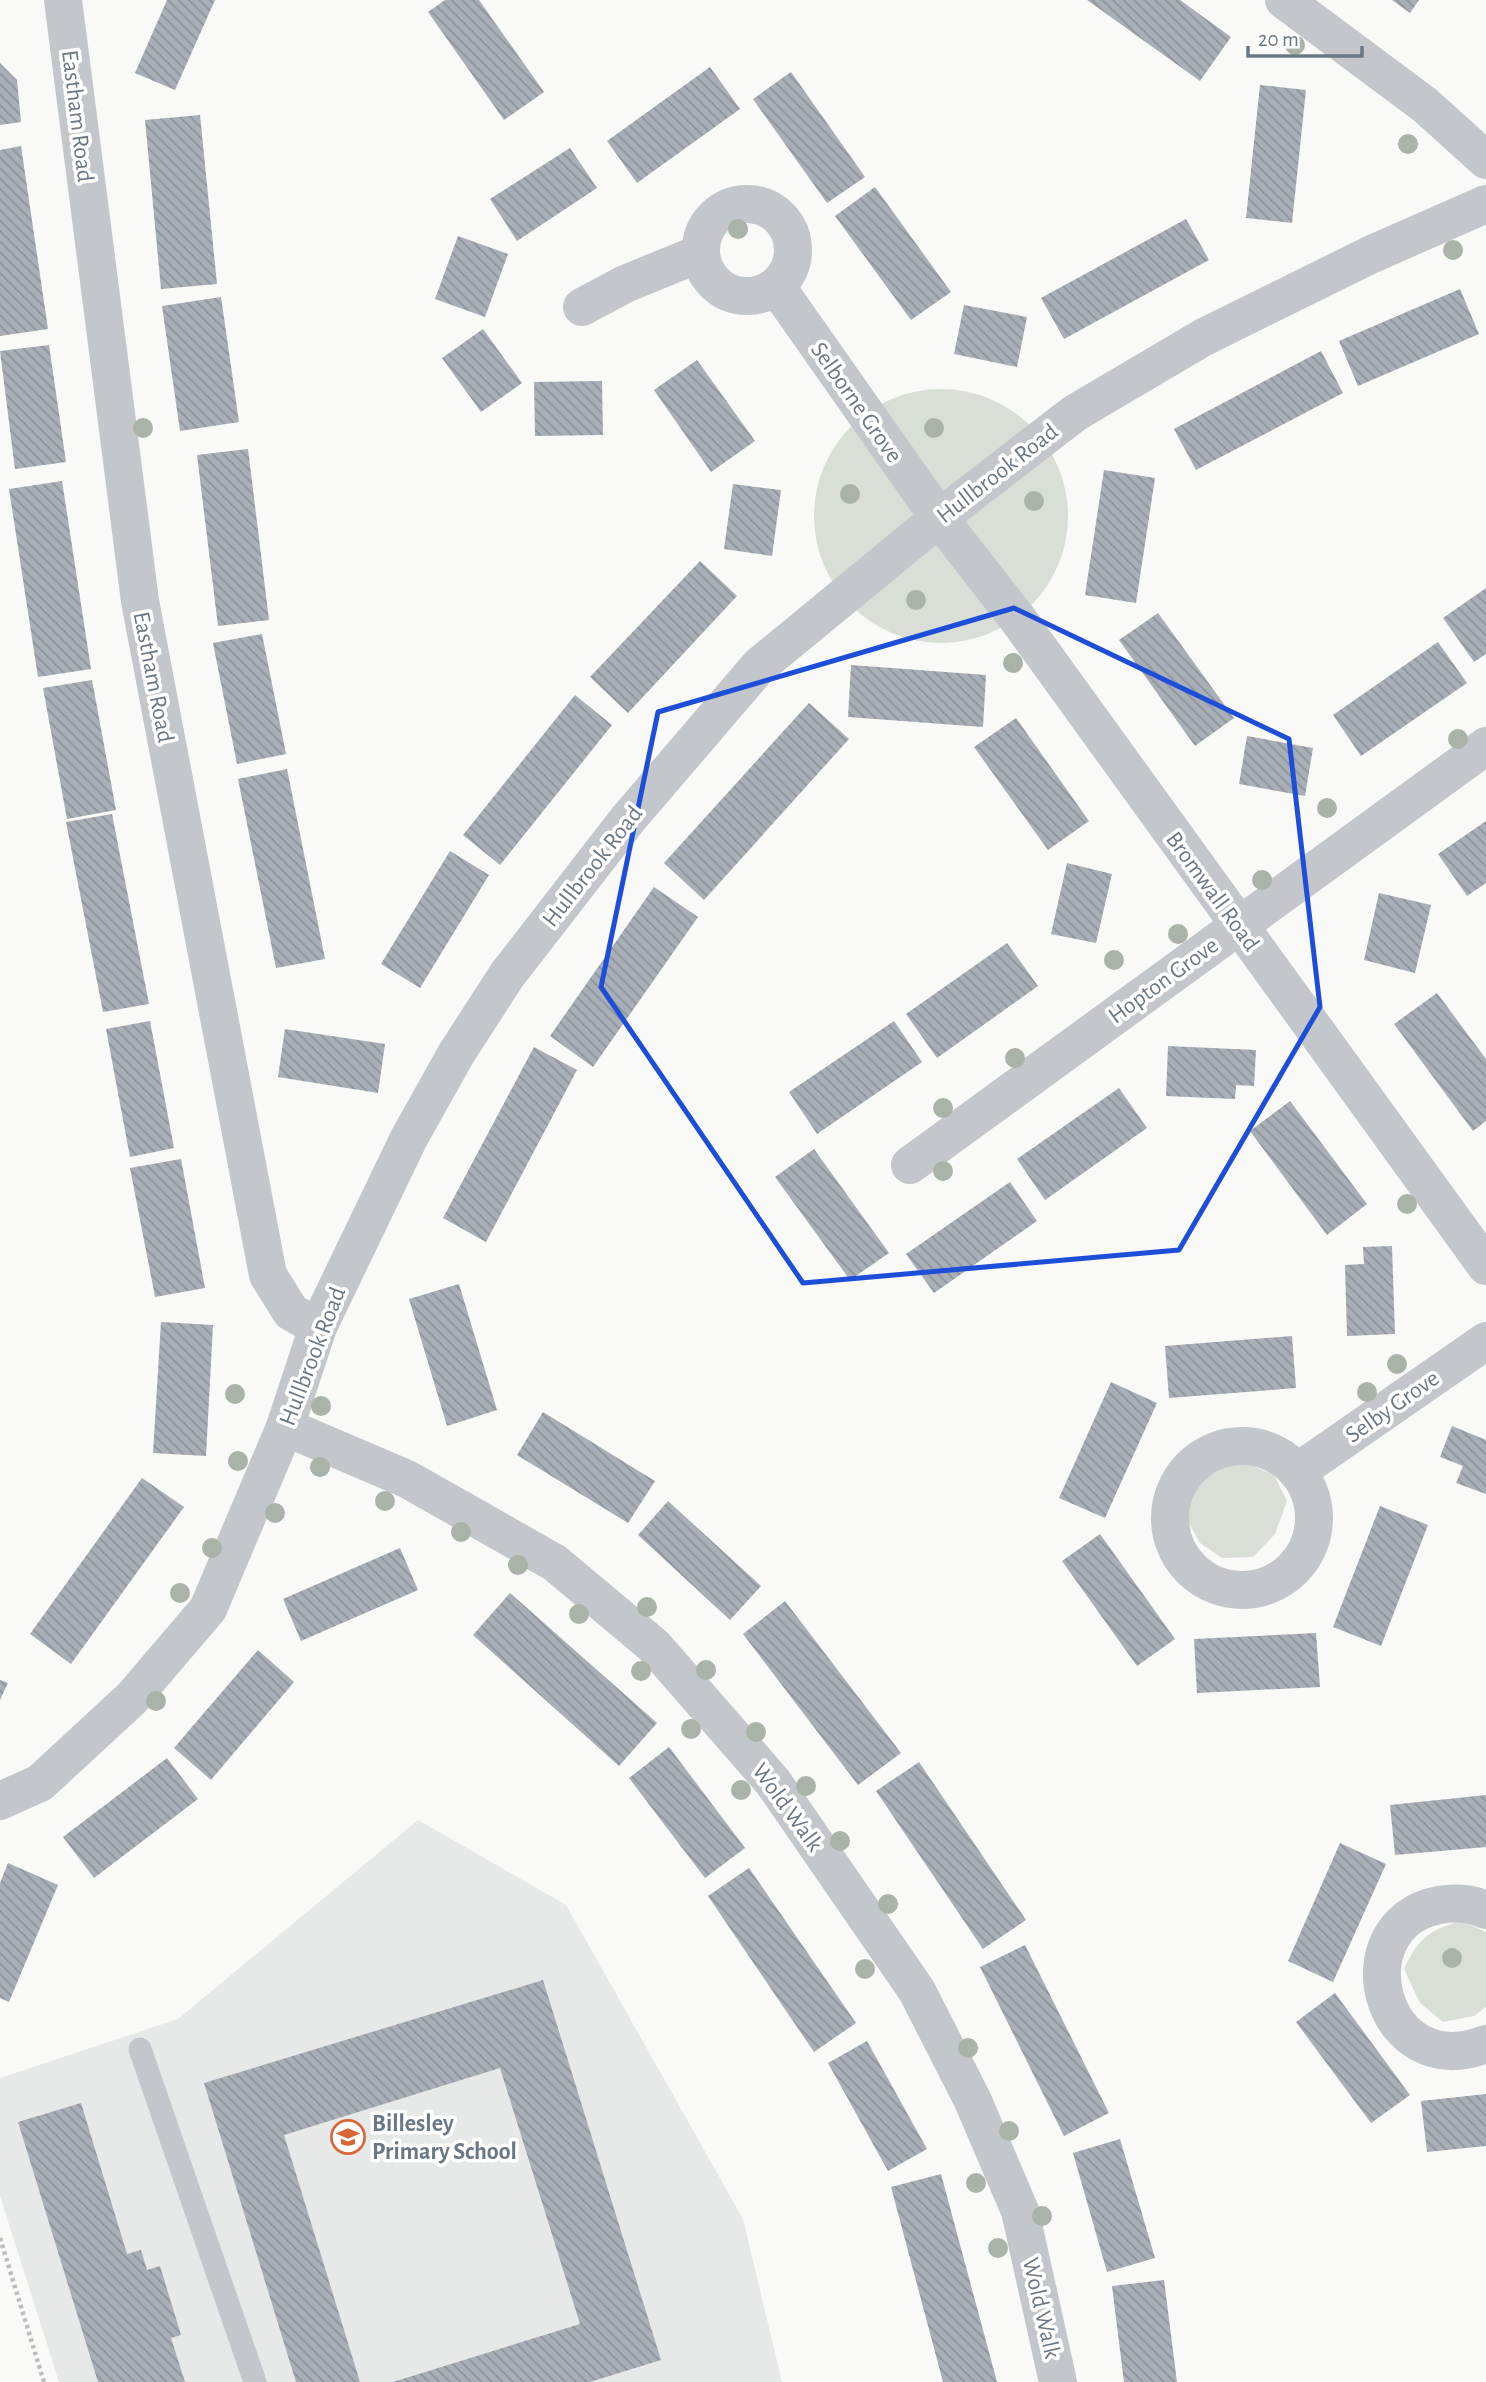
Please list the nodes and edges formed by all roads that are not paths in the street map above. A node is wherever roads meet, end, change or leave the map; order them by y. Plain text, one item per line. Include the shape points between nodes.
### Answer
1 (63, 0) edge
2 (1284, 0) edge
3 (1486, 160) edge
4 (1486, 204) edge
5 (701, 253) junction
6 (776, 286) junction
7 (582, 307) dead end
8 (939, 518) junction
9 (1486, 746) edge
10 (1237, 926) junction
11 (910, 1166) dead end
12 (1486, 1266) edge
13 (318, 1327) junction
14 (1486, 1340) edge
15 (285, 1427) junction
16 (1297, 1472) dead end
17 (0, 1801) edge
18 (1486, 1910) edge
19 (1486, 2044) edge
20 (140, 2049) dead end
21 (255, 2382) edge
22 (1058, 2382) edge

1 - 13 street, Eastham Road via 140,601 268,1275 291,1312
2 - 3 street via 1424,105
4 - 8 street, Hullbrook Road via 1204,337 1075,413
5 - 6 street via 712,279 735,295 750,296
5 - 6 street via 709,223 720,212 742,204 766,208 779,216 793,244 786,275
5 - 7 street
6 - 8 street, Selborne Grove
8 - 10 street, Bromwall Road via 1017,618
8 - 13 street, Hullbrook Road via 759,666 628,819 507,975 409,1138
9 - 10 street, Hopton Grove
10 - 11 street, Hopton Grove
10 - 12 street, Bromwall Road
13 - 15 street, Hullbrook Road
14 - 16 street, Selby Grove
15 - 17 street, Hullbrook Road via 208,1609 132,1698 40,1783
15 - 22 street, Wold Walk via 407,1479 555,1563 654,1646 773,1782 917,1991 973,2101 1020,2211
18 - 19 street via 1452,1903 1429,1908 1408,1920 1392,1938 1383,1960 1381,1984 1387,2007 1401,2028 1421,2043 1444,2051
20 - 21 lane

